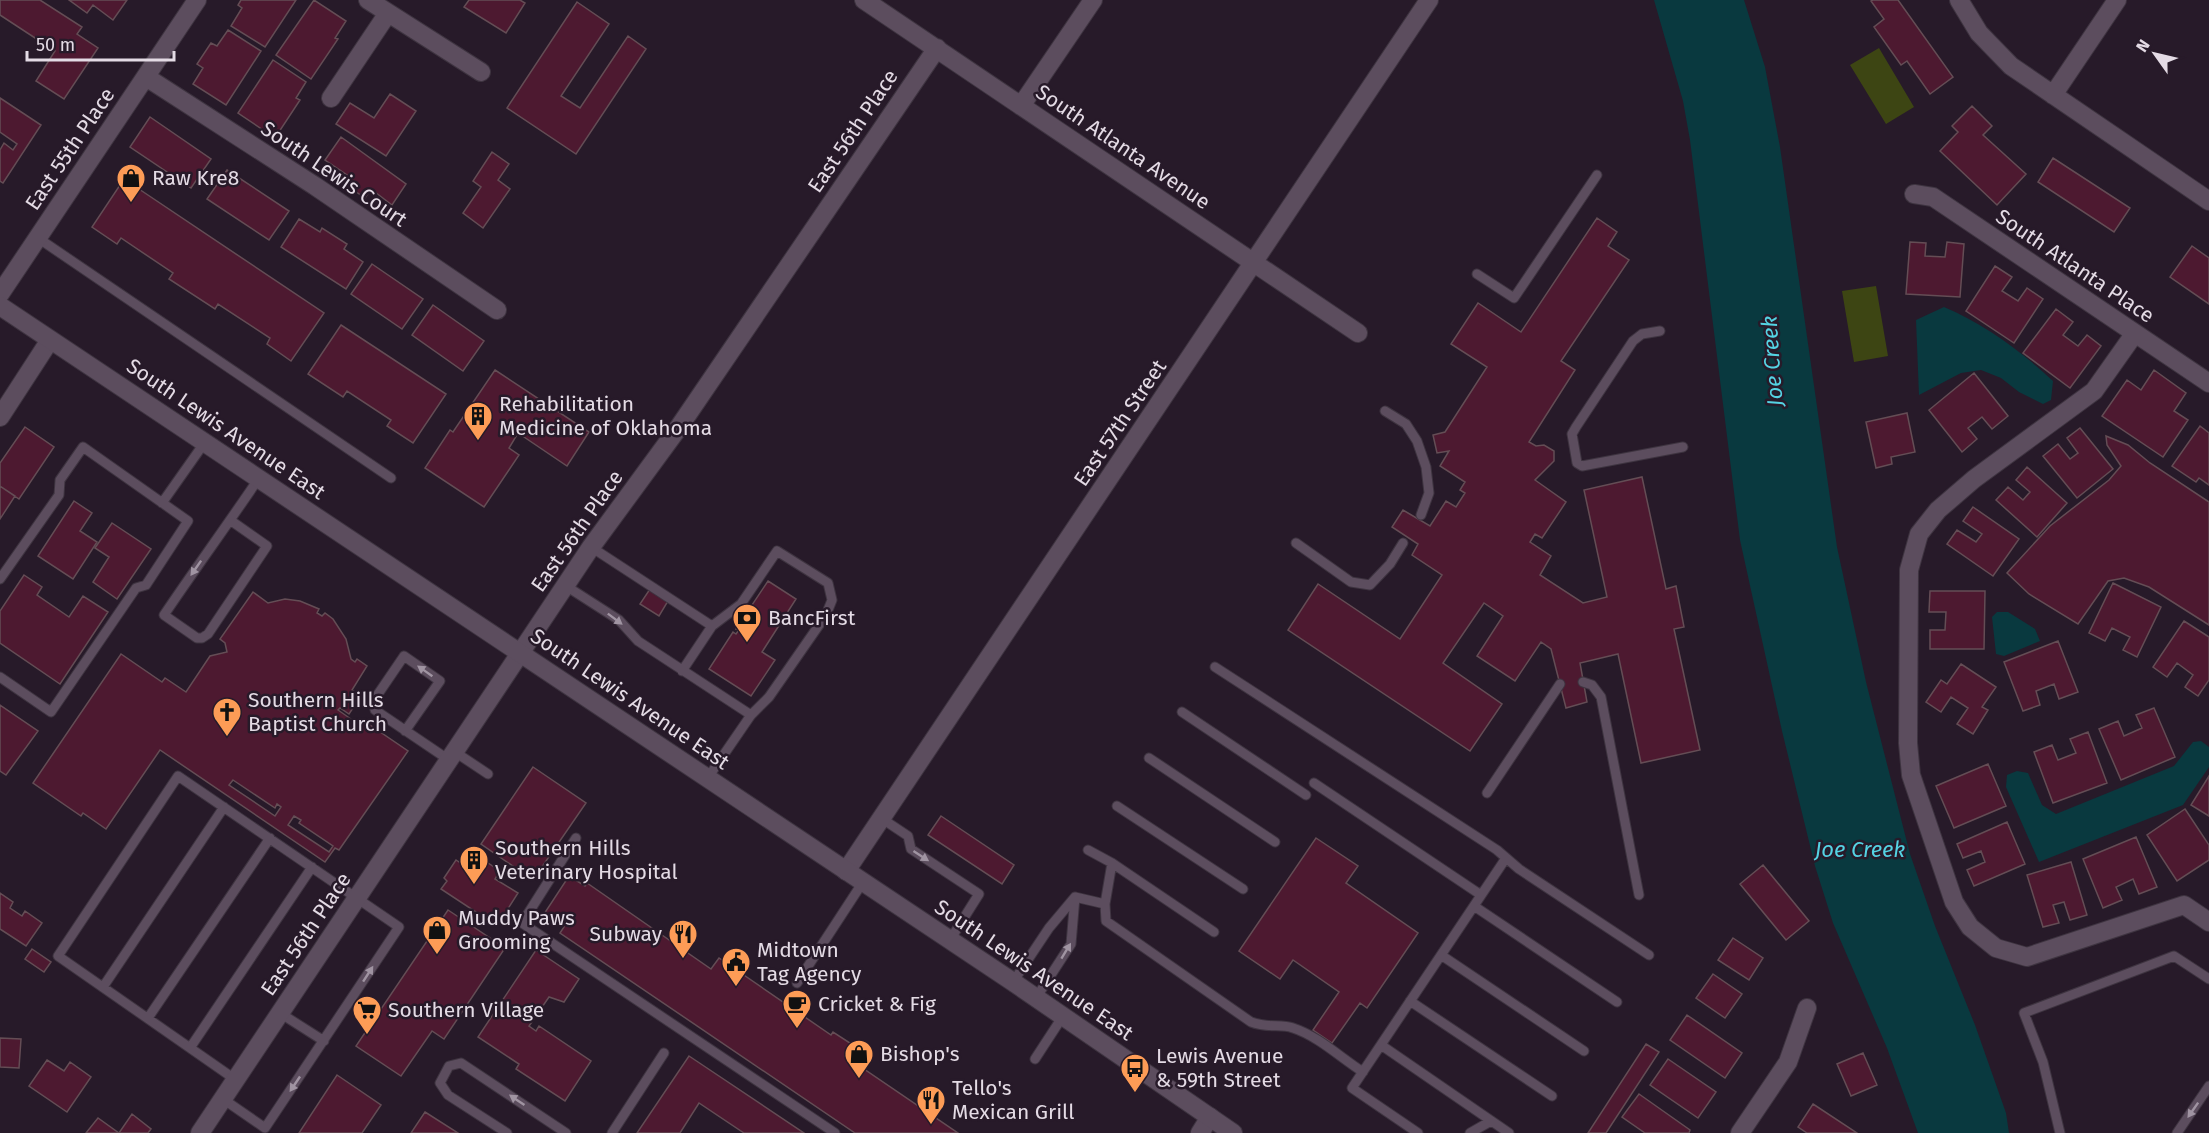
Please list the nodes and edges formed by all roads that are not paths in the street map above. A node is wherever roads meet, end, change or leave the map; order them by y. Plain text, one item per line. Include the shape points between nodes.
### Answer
1 (197, 0) edge
2 (368, 0) edge
3 (864, 0) edge
4 (1093, 0) edge
5 (1428, 0) edge
6 (1959, 0) edge
7 (2117, 0) edge
8 (388, 13) junction
9 (937, 48) junction
10 (481, 72) dead end
11 (146, 77) junction
12 (2053, 95) junction
13 (331, 98) dead end
14 (1021, 106) junction
15 (1597, 175) dead end
16 (1914, 194) dead end
17 (2209, 201) edge
18 (38, 238) junction
19 (1255, 263) junction
20 (1477, 274) dead end
21 (0, 294) edge
22 (0, 306) edge
23 (497, 310) dead end
24 (1660, 331) dead end
25 (1358, 333) dead end
26 (2136, 333) junction
27 (50, 340) junction
28 (2209, 383) edge
29 (1384, 411) dead end
30 (0, 417) edge
31 (206, 442) junction
32 (1683, 447) dead end
33 (259, 478) junction
34 (391, 478) dead end
35 (162, 503) junction
36 (1421, 515) dead end
37 (230, 520) junction
38 (1296, 543) dead end
39 (1403, 543) dead end
40 (591, 547) junction
41 (0, 579) edge
42 (566, 586) junction
43 (712, 626) junction
44 (521, 653) junction
45 (1215, 667) dead end
46 (682, 671) junction
47 (0, 676) edge
48 (1583, 682) dead end
49 (1560, 684) dead end
50 (1182, 712) dead end
51 (751, 715) junction
52 (405, 731) junction
53 (452, 756) junction
54 (1149, 758) dead end
55 (488, 774) dead end
56 (708, 779) junction
57 (1314, 783) dead end
58 (1487, 793) dead end
59 (1306, 795) dead end
60 (1117, 806) dead end
61 (224, 807) junction
62 (881, 818) junction
63 (270, 838) junction
64 (576, 838) dead end
65 (1275, 842) dead end
66 (1088, 850) dead end
67 (1506, 858) junction
68 (1112, 863) junction
69 (312, 867) junction
70 (846, 871) junction
71 (863, 882) junction
72 (1243, 889) dead end
73 (1481, 895) junction
74 (1639, 895) dead end
75 (1075, 897) junction
76 (357, 898) junction
77 (1105, 904) junction
78 (1474, 906) junction
79 (2209, 922) edge
80 (1214, 932) dead end
81 (950, 940) junction
82 (1441, 955) junction
83 (1649, 955) dead end
84 (2209, 979) edge
85 (1013, 982) junction
86 (797, 983) dead end
87 (103, 987) junction
88 (1036, 998) junction
89 (1410, 1001) junction
90 (1617, 1002) dead end
91 (1807, 1008) dead end
92 (280, 1013) junction
93 (1063, 1017) junction
94 (148, 1018) junction
95 (324, 1041) junction
96 (1381, 1045) junction
97 (190, 1048) junction
98 (1584, 1051) dead end
99 (664, 1053) dead end
100 (1035, 1059) dead end
101 (1363, 1072) junction
102 (236, 1080) junction
103 (2209, 1086) edge
104 (1552, 1096) dead end
105 (223, 1099) junction
106 (1210, 1117) junction
107 (1491, 1121) junction
108 (200, 1133) edge
109 (507, 1133) edge
110 (566, 1133) edge
111 (612, 1133) edge
112 (835, 1133) edge
113 (1200, 1133) edge
114 (1233, 1133) edge
115 (1418, 1133) edge
116 (1470, 1133) edge
117 (1509, 1133) edge
118 (1740, 1133) edge
119 (2060, 1133) edge
120 (2177, 1133) edge

1 - 11 street, East 55th Place
2 - 8 street
3 - 9 street, South Atlanta Avenue
4 - 14 street
5 - 19 street, East 57th Street
6 - 12 street via 1993,49
7 - 12 street
8 - 10 street
8 - 13 street
9 - 14 street, South Atlanta Avenue
9 - 40 street, East 56th Place via 679,428
11 - 18 street, East 55th Place
11 - 23 street, South Lewis Court
12 - 17 street
14 - 19 street, South Atlanta Avenue
15 - 20 lane via 1514,298
16 - 26 street, South Atlanta Place via 1933,197
18 - 21 street, East 55th Place
18 - 34 lane
19 - 25 street, South Atlanta Avenue
19 - 62 street, East 57th Street
22 - 27 street, South Lewis Avenue East
24 - 32 lane via 1642,334 1633,341 1572,434 1577,463 1582,466
26 - 28 street, South Atlanta Place
26 - 79 street via 2094,391 1974,479 1938,510 1919,534 1909,570 1911,775 1954,902 1970,927 1996,948 2027,957 2184,905
27 - 30 street
27 - 31 street, South Lewis Avenue East
29 - 36 lane via 1406,424 1417,441 1429,493
31 - 33 street, South Lewis Avenue East
31 - 35 lane
33 - 37 lane
33 - 44 street, South Lewis Avenue East
35 - 41 lane via 83,447 60,480 59,495
35 - 47 lane via 188,521 146,585 136,588 51,712
37 -> 37 lane via 164,615 197,638 208,634 267,546
38 - 39 lane via 1351,582 1370,585
40 - 42 street, East 56th Place
40 - 43 lane
42 - 44 street, East 56th Place
42 -> 46 lane via 619,620 638,640
43 - 46 lane
43 - 51 lane via 741,604 777,551 828,584 832,600 826,615 770,697
44 - 53 street, East 56th Place
44 - 56 street, South Lewis Avenue East
45 - 67 lane
46 - 51 lane
48 - 74 lane via 1592,685 1600,697
49 - 58 lane
50 - 59 lane
51 - 56 lane
52 -> 52 lane via 440,681 404,656 374,700 375,710
52 - 53 lane
53 - 55 lane
53 - 76 street, East 56th Place
54 - 65 lane
56 - 70 street, South Lewis Avenue East
57 - 73 lane
60 - 72 lane
61 - 63 lane
61 - 87 lane
61 - 87 lane via 178,776 58,956
62 - 70 street, East 57th Street
62 -> 81 lane via 908,836 911,849 979,894
63 - 69 lane
63 - 94 lane
64 - 112 lane via 522,923
66 - 68 lane
67 - 73 lane
67 - 83 lane
68 - 77 lane
68 - 80 lane
69 - 76 lane
69 - 97 lane
70 - 71 street, South Lewis Avenue East
71 - 81 street, South Lewis Avenue East
71 - 86 lane
73 - 78 lane
75 - 77 lane
75 - 85 lane via 1048,928
88 -> 75 lane via 1071,944
76 - 92 street, East 56th Place
95 -> 76 lane via 399,927
77 - 101 lane via 1106,921 1251,1022 1266,1028 1290,1026 1302,1031
78 - 82 lane
78 - 90 lane
81 - 85 street, South Lewis Avenue East
82 - 89 lane
82 - 98 lane
84 - 119 lane via 2174,956 2024,1013 2043,1062
85 - 88 street, South Lewis Avenue East
87 - 94 lane
88 - 93 street, South Lewis Avenue East
89 - 96 lane
89 - 104 lane
91 - 118 street via 1788,1062
92 - 95 lane
92 - 102 street, East 56th Place
93 - 100 lane
93 - 106 street, South Lewis Avenue East
94 - 97 lane
95 -> 105 lane via 265,1128
96 - 101 lane
96 - 107 lane
97 - 102 lane
99 - 111 lane
101 - 115 lane via 1352,1088
102 - 105 street, East 56th Place
103 -> 120 lane
105 - 108 street, East 56th Place
106 - 113 street
106 - 114 street, South Lewis Avenue East
107 - 116 lane
107 - 117 lane
110 -> 109 lane via 462,1063 449,1066 440,1083 448,1095

